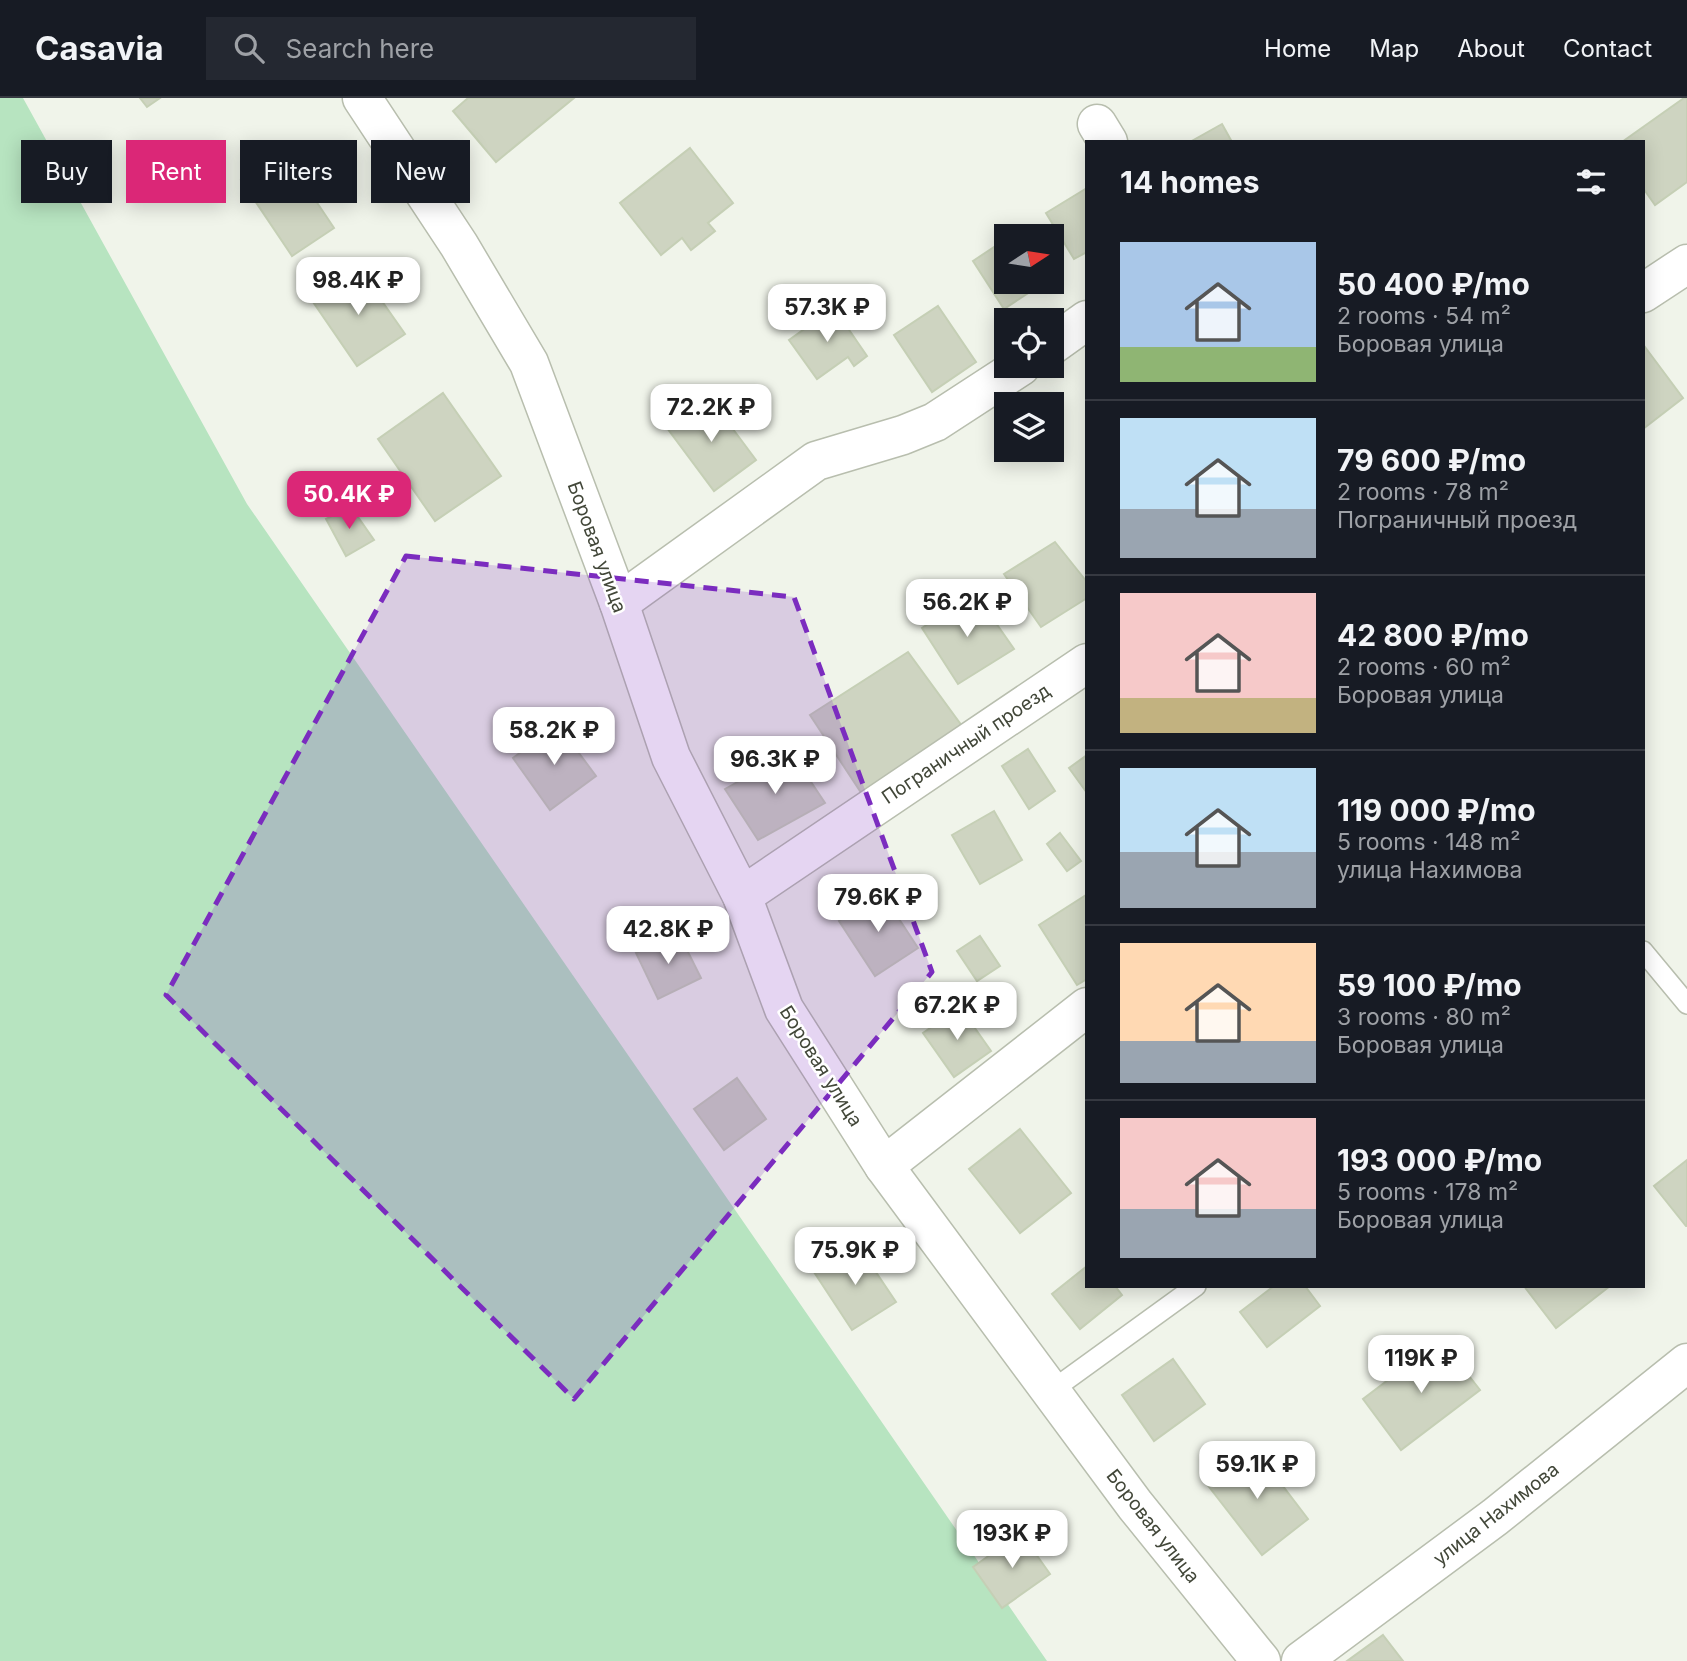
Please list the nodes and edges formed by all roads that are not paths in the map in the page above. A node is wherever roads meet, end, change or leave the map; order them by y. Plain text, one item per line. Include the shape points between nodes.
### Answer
1 (362, 98) edge
2 (1687, 264) edge
3 (1645, 292) edge
4 (1085, 321) edge
5 (1064, 336) edge
6 (1003, 378) edge
7 (619, 603) junction
8 (1085, 664) edge
9 (742, 896) junction
10 (1645, 953) edge
11 (1687, 1004) edge
12 (1085, 1009) edge
13 (884, 1166) junction
14 (1193, 1288) edge
15 (1687, 1363) edge
16 (1051, 1391) junction
17 (1261, 1661) edge
18 (1301, 1661) edge

1 - 7 street, Боровая улица via 459,246 528,363
2 - 3 street
4 - 5 street
6 - 7 street via 935,422 816,461
7 - 9 street, Боровая улица via 671,757
8 - 9 street, Пограничный проезд
9 - 13 street, Боровая улица via 784,1009
10 - 11 lane
12 - 13 street
13 - 16 street, Боровая улица
14 - 16 lane
15 - 18 street, улица Нахимова via 1495,1517
16 - 17 street, Боровая улица via 1135,1505

